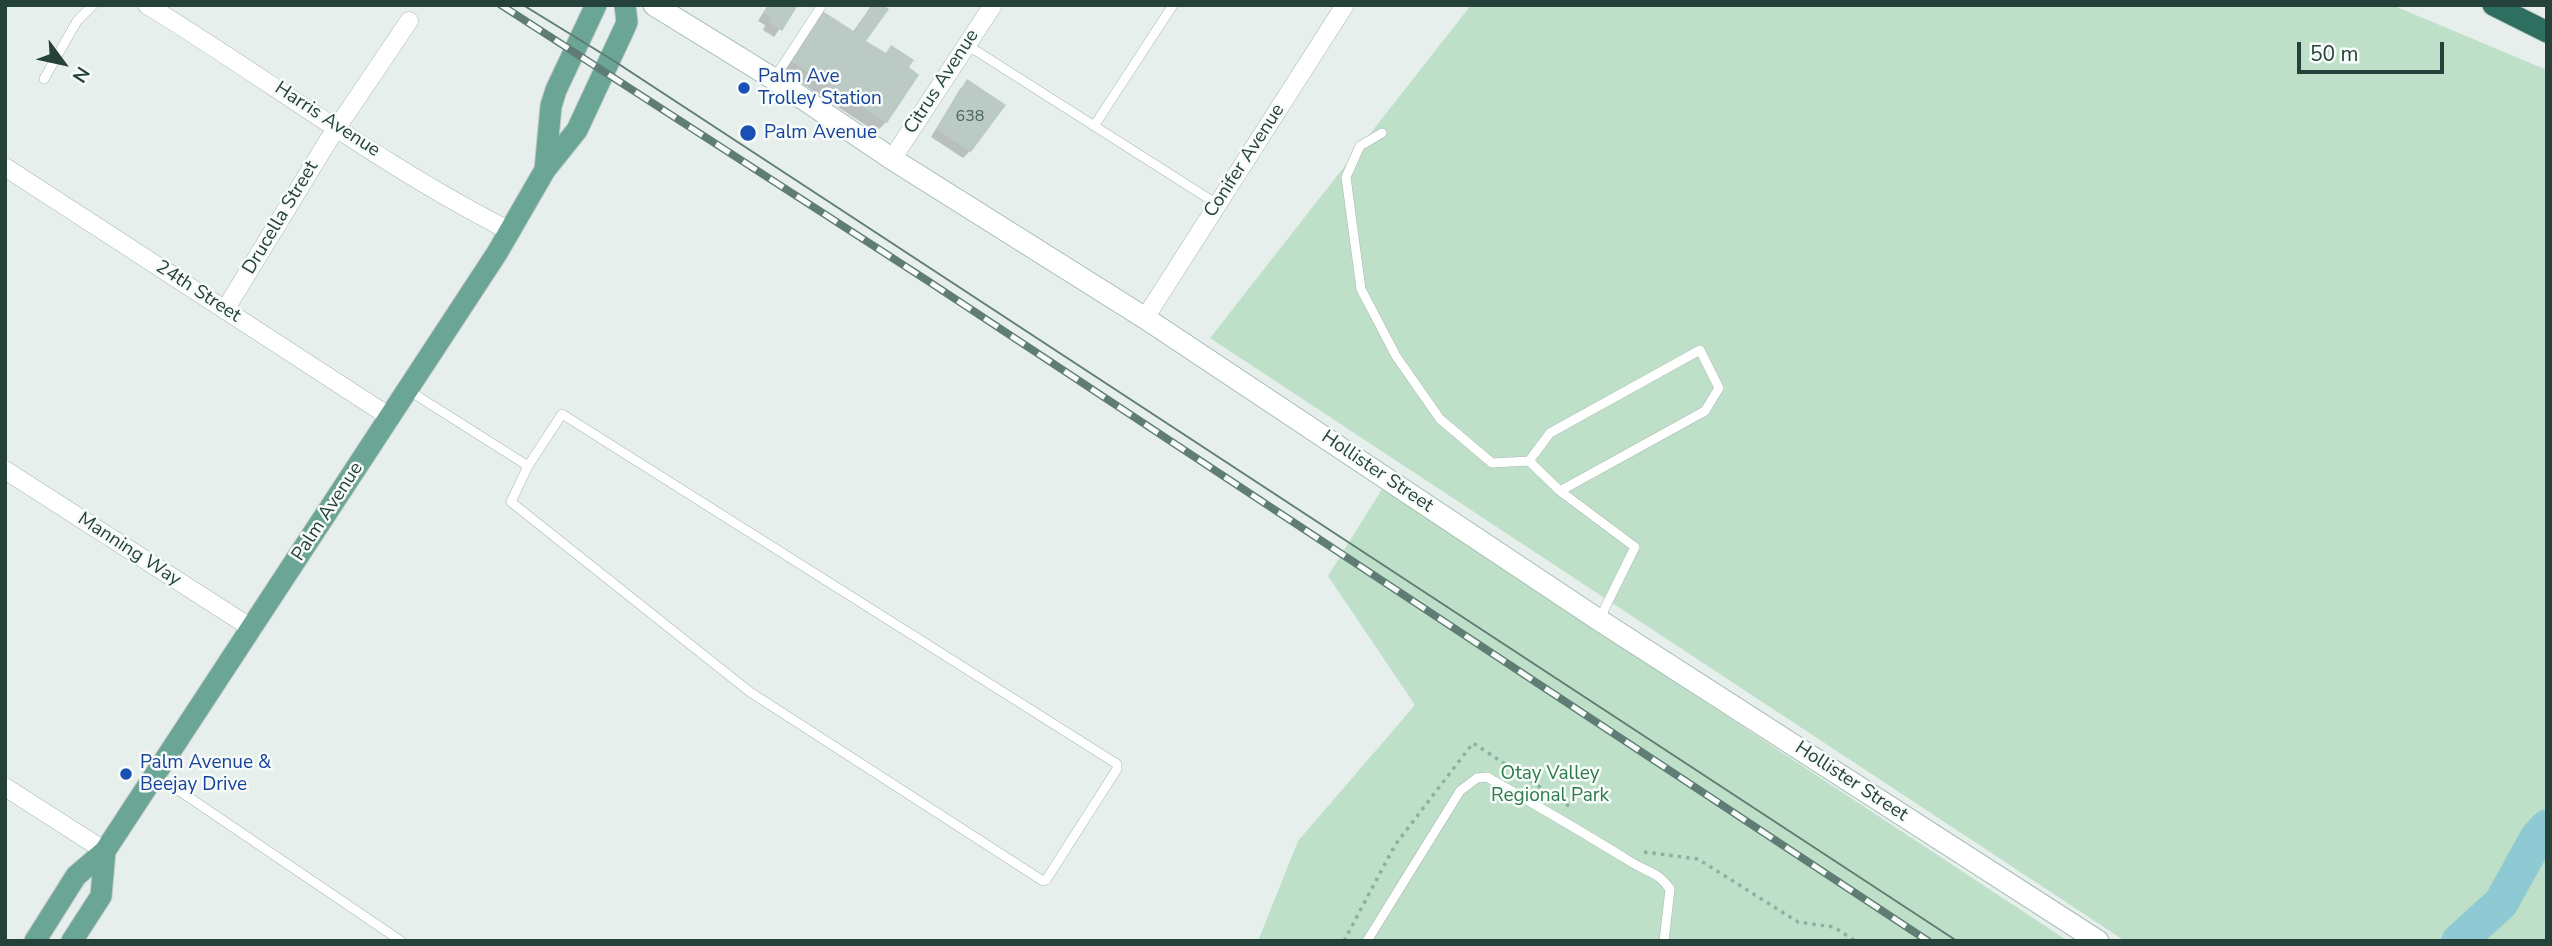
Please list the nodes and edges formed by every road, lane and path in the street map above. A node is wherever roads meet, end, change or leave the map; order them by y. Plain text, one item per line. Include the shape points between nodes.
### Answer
1 (93, 5) edge
2 (147, 5) edge
3 (596, 5) edge
4 (625, 5) edge
5 (654, 5) edge
6 (822, 5) edge
7 (993, 5) edge
8 (1173, 5) edge
9 (1345, 5) edge
10 (2481, 5) edge
11 (2493, 5) edge
12 (409, 21) dead end
13 (2541, 29) edge
14 (967, 45) junction
15 (44, 79) dead end
16 (774, 79) junction
17 (1094, 126) junction
18 (337, 128) junction
19 (1382, 133) dead end
20 (892, 159) junction
21 (5, 167) edge
22 (545, 170) junction
23 (1217, 204) junction
24 (510, 231) junction
25 (225, 310) junction
26 (1145, 318) junction
27 (408, 390) junction
28 (390, 418) junction
29 (1529, 461) junction
30 (528, 466) junction
31 (5, 470) edge
32 (1560, 491) junction
33 (1599, 620) junction
34 (253, 629) junction
35 (156, 775) junction
36 (5, 787) edge
37 (1573, 808) dead end
38 (105, 851) junction
39 (1639, 852) dead end
40 (34, 941) edge
41 (72, 941) edge
42 (401, 941) edge
43 (1344, 941) edge
44 (1367, 941) edge
45 (1664, 941) edge
46 (1855, 941) edge
47 (2098, 941) edge

1 - 15 lane via 77,21
2 - 18 street, Harris Avenue
3 - 22 main road, Palm Avenue via 551,106
4 - 22 main road, Palm Avenue via 627,22 578,130
5 - 16 main road, Hollister Street
6 - 16 lane
7 - 14 street, Citrus Avenue
8 - 17 lane
9 - 23 street, Conifer Avenue
10 - 13 highway
11 - 13 highway
12 - 18 street, Drucella Street
14 - 17 lane
14 - 20 street, Citrus Avenue
16 - 20 main road, Hollister Street
17 - 23 lane
18 - 24 street, Harris Avenue
18 - 25 street, Drucella Street
19 - 29 lane via 1360,146 1346,177 1361,289 1396,356 1440,419 1492,463
20 - 26 main road, Hollister Street
21 - 25 street, 24th Street
22 - 24 main road, Palm Avenue
23 - 26 street, Conifer Avenue
24 - 27 main road, Palm Avenue
25 - 28 street, 24th Street
26 - 33 main road, Hollister Street
27 - 28 main road, Palm Avenue
27 - 30 lane
28 - 34 main road, Palm Avenue
29 - 32 lane
29 - 32 lane via 1550,433 1700,350 1719,388 1704,411
30 - 30 lane via 511,502 750,692 1043,881 1118,769 1117,764 564,414
31 - 34 street, Manning Way
32 - 33 lane via 1635,547
33 - 47 main road, Hollister Street
34 - 35 main road, Palm Avenue
35 - 38 main road, Palm Avenue
35 - 42 lane
36 - 38 street
37 - 43 path via 1474,743 1395,845
38 - 40 main road, Palm Avenue via 76,876
38 - 41 main road, Palm Avenue via 101,896
39 - 46 path via 1698,859 1798,922 1834,927
44 - 45 lane via 1460,791 1477,778 1487,777 1659,875 1670,890

